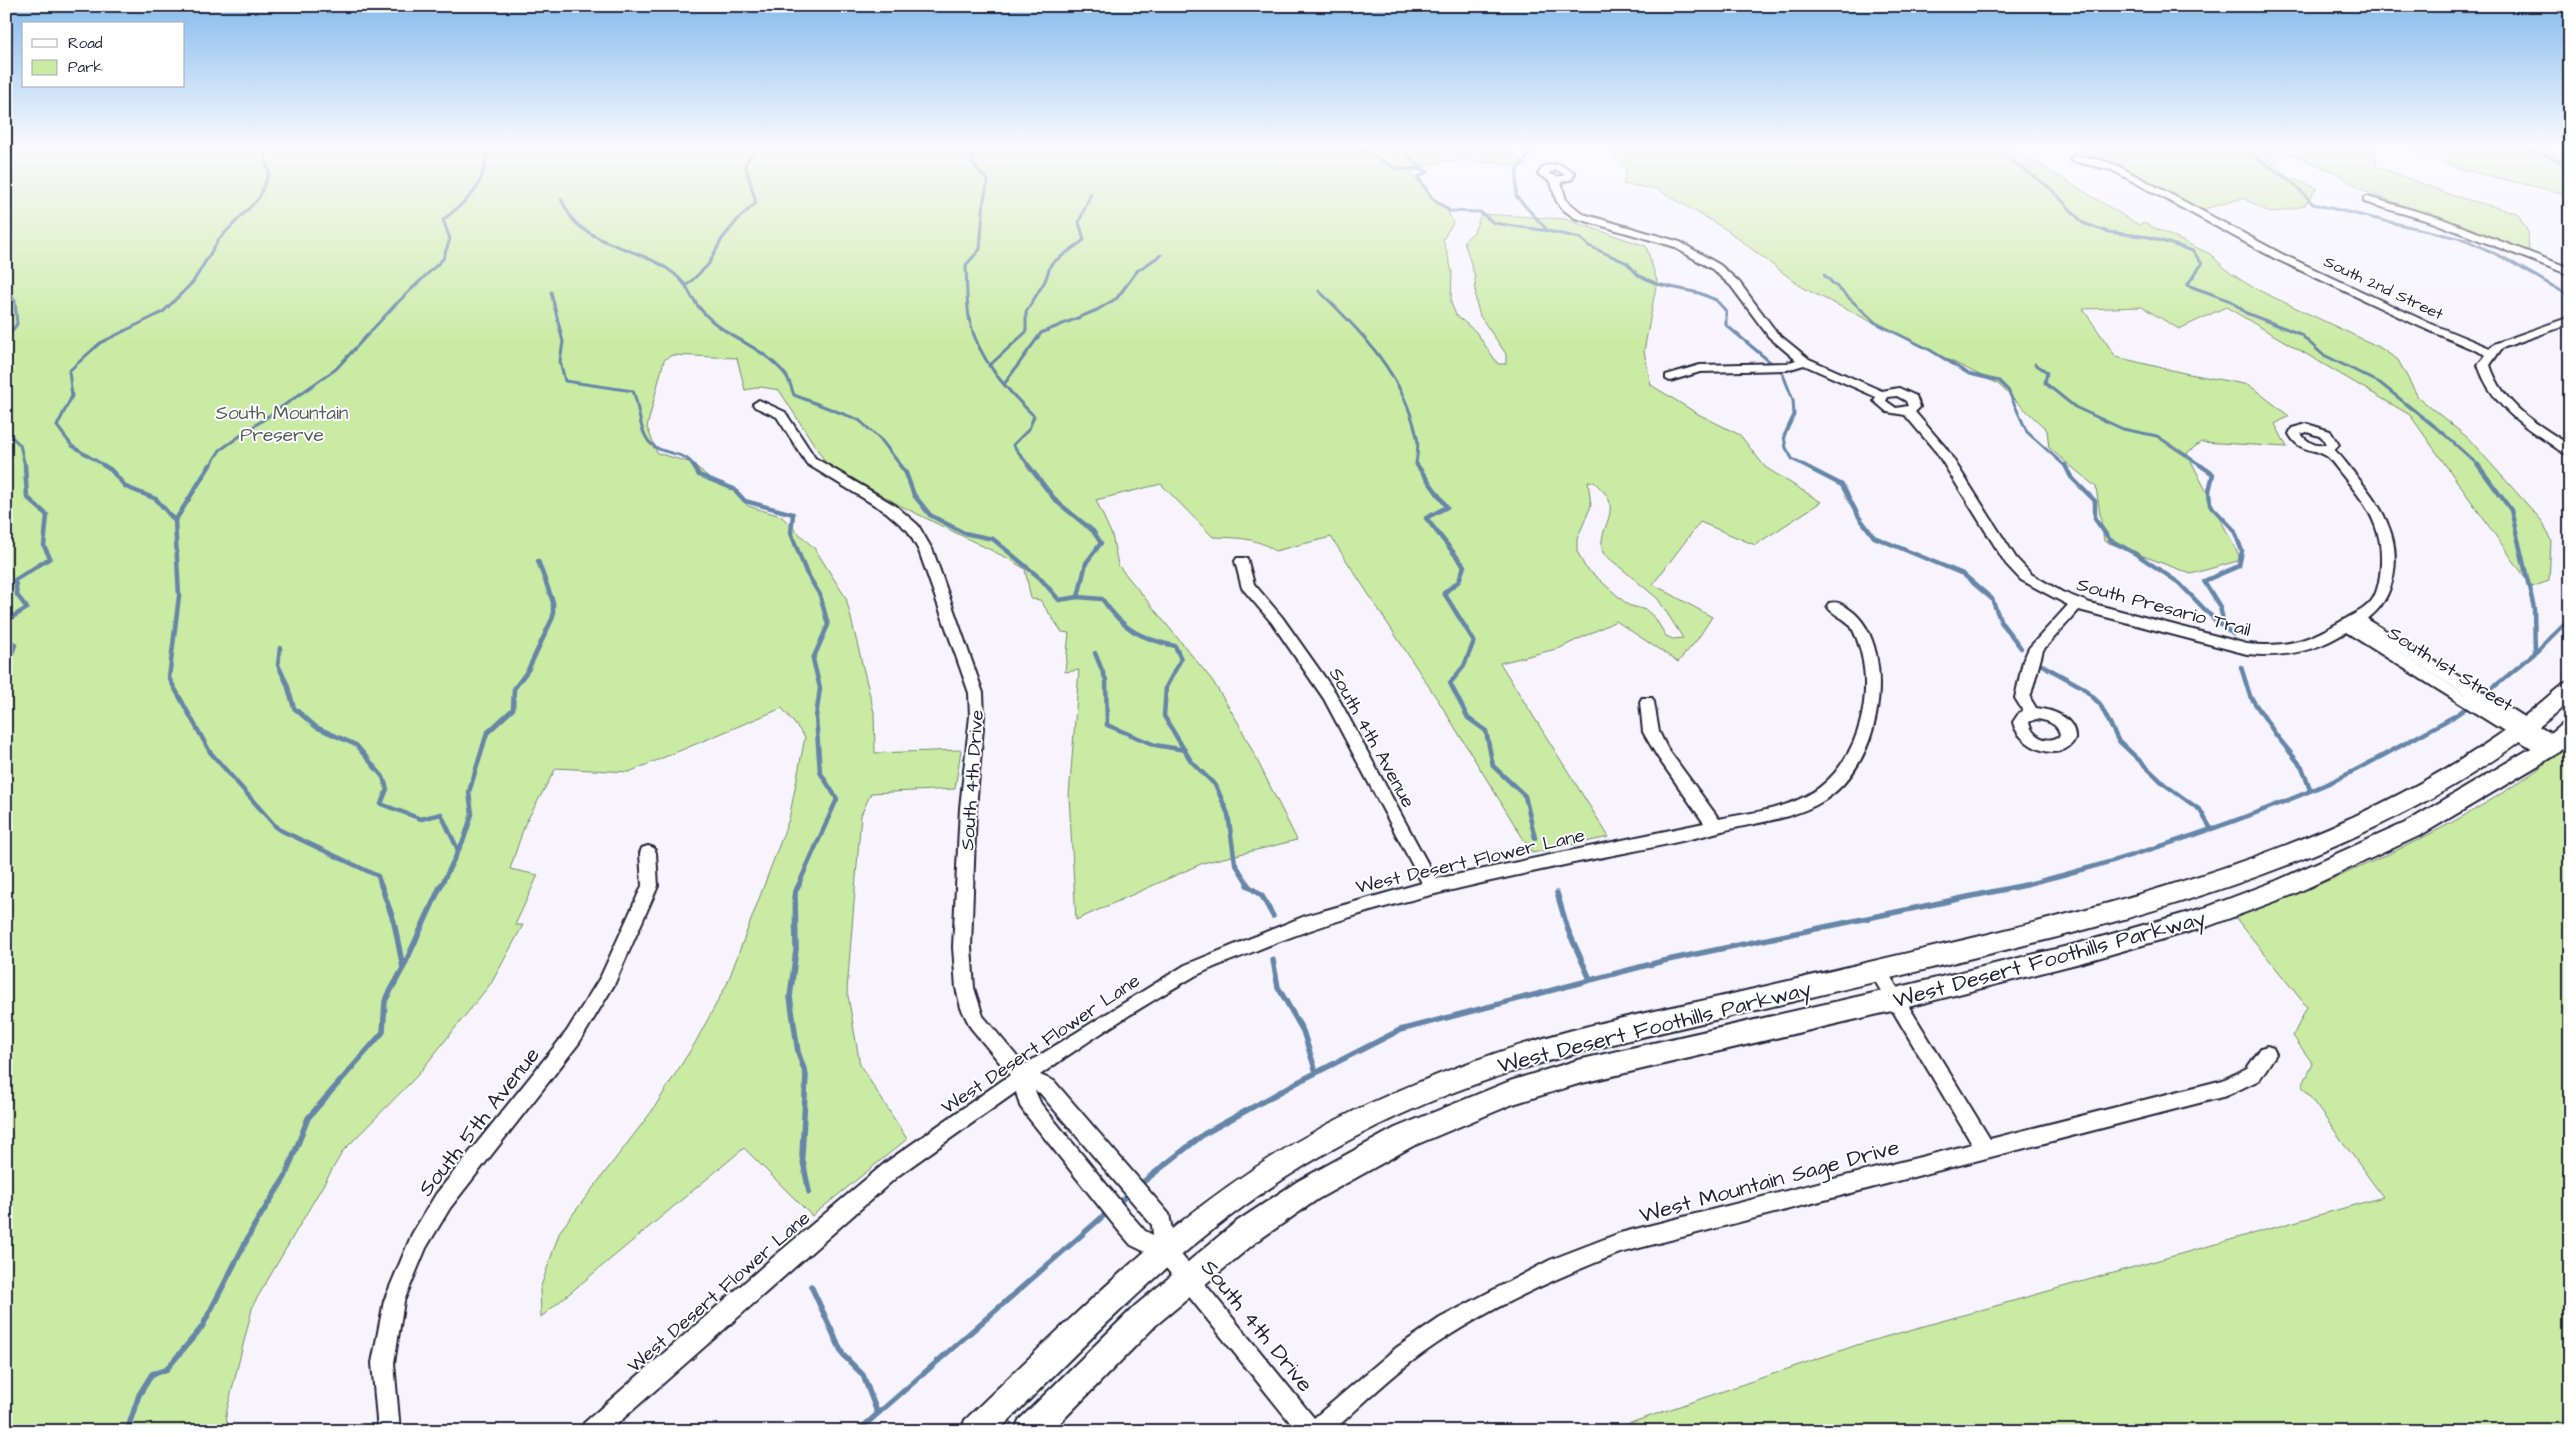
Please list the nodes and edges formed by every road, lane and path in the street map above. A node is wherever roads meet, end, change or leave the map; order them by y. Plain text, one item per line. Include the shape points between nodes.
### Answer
1 (1576, 214) edge
2 (2200, 214) edge
3 (2416, 214) edge
4 (2570, 272) edge
5 (2570, 320) edge
6 (2492, 353) junction
7 (1805, 360) junction
8 (1670, 377) dead end
9 (1882, 395) junction
10 (759, 404) dead end
11 (1908, 411) junction
12 (2326, 449) dead end
13 (2570, 451) edge
14 (1242, 561) dead end
15 (2076, 603) junction
16 (1834, 606) dead end
17 (2352, 622) junction
18 (2570, 690) edge
19 (1647, 702) dead end
20 (2032, 714) dead end
21 (2522, 729) junction
22 (2557, 741) edge
23 (1716, 827) junction
24 (648, 853) dead end
25 (1432, 887) junction
26 (1878, 971) junction
27 (1896, 999) junction
28 (2266, 1054) dead end
29 (1022, 1077) junction
30 (1072, 1117) junction
31 (1052, 1133) junction
32 (1985, 1148) junction
33 (1165, 1251) junction
34 (1190, 1278) junction
35 (389, 1431) edge
36 (592, 1431) edge
37 (976, 1431) edge
38 (1030, 1431) edge
39 (1311, 1431) edge
40 (1316, 1431) edge

1 - 7 street, South Presario Trail via 1676,244 1716,266 1735,284 1773,335
2 - 6 street, South 2nd Street via 2278,256
3 - 4 street
5 - 6 street via 2514,338
6 - 13 street via 2484,365 2499,397 2526,422
7 - 8 street via 1787,366 1700,368
7 - 9 street, South Presario Trail
9 - 11 street, South Presario Trail via 1880,401 1886,407
9 - 11 street, South Presario Trail via 1893,392 1908,396 1915,405
10 - 29 street, South 4th Drive via 781,415 810,461 890,509 913,528 926,551 976,693 963,928 965,988 977,1022
11 - 15 street, South Presario Trail via 1955,469 2011,561 2044,589
12 - 17 street, South 1st Street via 2368,502 2385,535 2382,593 2378,602
14 - 25 street, South 4th Avenue via 1248,585 1277,620 1330,696
15 - 17 street, South Presario Trail via 2247,649 2270,652 2304,648
15 - 20 street via 2041,642 2031,661 2022,698
16 - 23 street, West Desert Flower Lane via 1856,623 1871,659 1870,703 1862,743 1849,767 1828,790 1802,806
17 - 21 street, South 1st Street
18 - 21 street, West Desert Foothills Parkway
19 - 23 street via 1651,732 1662,752
21 - 22 street, South 1st Street
21 - 26 street, West Desert Foothills Parkway via 2433,786 2341,831 2253,867 2064,927
22 - 27 street, West Desert Foothills Parkway via 2454,807 2370,850 2284,888 2209,916 2080,953
23 - 25 street, West Desert Flower Lane
24 - 35 street, South 5th Avenue via 650,886 608,980 573,1037 442,1201 419,1241 394,1300 383,1363
25 - 29 street, West Desert Flower Lane via 1305,923 1192,970 1108,1019
26 - 27 street
26 - 33 street, West Desert Foothills Parkway via 1570,1042 1478,1070 1394,1105 1320,1143 1237,1194
27 - 32 street
27 - 34 street, West Desert Foothills Parkway via 1578,1072 1485,1103 1404,1137 1308,1190 1254,1226
28 - 32 street, West Mountain Sage Drive via 2254,1074 2226,1088
29 - 30 street, South 4th Drive via 1047,1088
29 - 31 street, South 4th Drive via 1027,1100
29 - 36 street, West Desert Flower Lane via 892,1169
30 - 31 street
30 - 33 street, South 4th Drive via 1162,1221
31 - 33 street, South 4th Drive via 1138,1238
32 - 40 street, West Mountain Sage Drive via 1620,1243 1557,1267 1447,1325 1403,1355
33 - 34 street, South 4th Drive
33 - 37 street, West Desert Foothills Parkway via 1115,1295
34 - 38 street, West Desert Foothills Parkway via 1139,1321
34 - 39 street, South 4th Drive

